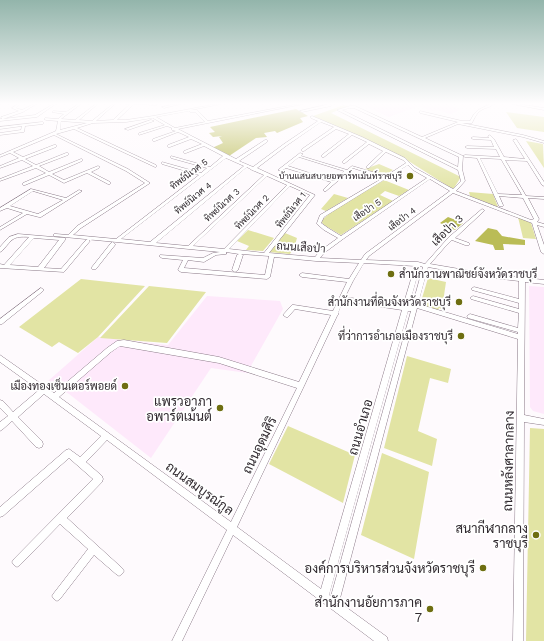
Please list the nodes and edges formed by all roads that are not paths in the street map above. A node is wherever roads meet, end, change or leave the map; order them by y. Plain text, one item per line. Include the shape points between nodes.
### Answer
1 (86, 133) edge
2 (143, 133) edge
3 (173, 133) edge
4 (181, 133) edge
5 (303, 133) edge
6 (328, 133) edge
7 (348, 133) edge
8 (385, 133) edge
9 (411, 133) edge
10 (435, 133) edge
11 (505, 133) edge
12 (54, 134) joint
13 (140, 134) dead end
14 (351, 134) junction
15 (190, 138) junction
16 (422, 138) junction
17 (473, 138) dead end
18 (154, 140) dead end
19 (515, 140) dead end
20 (266, 141) dead end
21 (369, 142) junction
22 (544, 142) edge
23 (203, 145) junction
24 (55, 146) dead end
25 (169, 146) dead end
26 (467, 147) dead end
27 (497, 148) junction
28 (386, 150) junction
29 (11, 152) junction
30 (185, 152) dead end
31 (66, 154) dead end
32 (0, 156) edge
33 (226, 156) junction
34 (298, 156) junction
35 (323, 156) dead end
36 (465, 156) dead end
37 (172, 157) dead end
38 (478, 157) junction
39 (23, 159) junction
40 (503, 159) junction
41 (81, 160) dead end
42 (528, 160) junction
43 (236, 161) junction
44 (344, 162) dead end
45 (163, 163) dead end
46 (408, 164) junction
47 (36, 166) junction
48 (155, 166) dead end
49 (246, 166) junction
50 (285, 166) junction
51 (0, 167) edge
52 (98, 167) dead end
53 (368, 167) dead end
54 (210, 168) junction
55 (253, 169) junction
56 (460, 169) junction
57 (280, 170) dead end
58 (347, 171) junction
59 (88, 172) junction
60 (48, 174) junction
61 (202, 175) junction
62 (266, 175) junction
63 (385, 177) junction
64 (429, 178) junction
65 (0, 180) edge
66 (334, 182) junction
67 (109, 183) dead end
68 (24, 184) dead end
69 (289, 185) junction
70 (544, 185) edge
71 (325, 190) dead end
72 (80, 191) dead end
73 (453, 191) junction
74 (496, 195) junction
75 (524, 197) junction
76 (544, 198) edge
77 (66, 200) junction
78 (501, 205) dead end
79 (6, 206) junction
80 (0, 210) edge
81 (482, 210) dead end
82 (27, 212) junction
83 (534, 222) junction
84 (544, 226) edge
85 (0, 229) edge
86 (56, 235) dead end
87 (33, 236) junction
88 (69, 236) junction
89 (341, 238) junction
90 (451, 238) junction
91 (63, 239) junction
92 (116, 241) junction
93 (88, 242) junction
94 (151, 244) junction
95 (467, 244) dead end
96 (189, 247) junction
97 (0, 250) edge
98 (226, 250) junction
99 (544, 252) edge
100 (241, 253) junction
101 (266, 254) junction
102 (272, 255) junction
103 (162, 256) dead end
104 (186, 258) junction
105 (316, 258) junction
106 (362, 260) junction
107 (422, 265) junction
108 (3, 267) edge
109 (94, 268) dead end
110 (40, 269) junction
111 (235, 270) dead end
112 (302, 275) dead end
113 (522, 280) junction
114 (350, 281) junction
115 (544, 282) edge
116 (474, 288) dead end
117 (41, 290) dead end
118 (473, 298) dead end
119 (343, 299) junction
120 (522, 302) junction
121 (410, 307) junction
122 (522, 312) junction
123 (336, 314) junction
124 (286, 315) dead end
125 (470, 316) dead end
126 (0, 322) edge
127 (522, 335) junction
128 (0, 358) edge
129 (301, 386) junction
130 (44, 390) junction
131 (54, 397) junction
132 (0, 403) edge
133 (13, 417) junction
134 (521, 418) junction
135 (544, 422) edge
136 (0, 427) edge
137 (106, 436) junction
138 (39, 444) dead end
139 (80, 463) junction
140 (0, 513) edge
141 (60, 518) junction
142 (231, 527) junction
143 (94, 548) junction
144 (17, 562) dead end
145 (119, 571) dead end
146 (57, 596) dead end
147 (324, 596) junction
148 (334, 604) junction
149 (177, 641) edge
150 (383, 641) edge
151 (518, 641) edge

1 - 48 street
2 - 13 street
3 - 18 street
4 - 15 street, ทิพย์นิเวศ 5
5 - 55 street
6 - 34 street
7 - 14 street
8 - 56 street
9 - 16 street
10 - 16 street
11 - 22 street
12 - 29 street
12 - 88 street via 148,183
14 - 21 street
14 - 35 street
15 - 23 street, ทิพย์นิเวศ 5
15 - 25 street
16 - 56 street via 461,156
17 - 27 street via 491,137
19 - 42 street
20 - 43 street
21 - 28 street
21 - 44 street
23 - 30 street
23 - 33 street, ทิพย์นิเวศ 5
24 - 39 street
26 - 27 street
27 - 40 street
28 - 46 street
28 - 53 street
29 - 32 street
29 - 39 street
31 - 47 street
33 - 43 street
33 - 54 street, ทิพย์นิเวศ 5
34 - 50 street
34 - 58 street
36 - 38 street
37 - 54 street
38 - 40 street
38 - 74 street
39 - 47 street
39 - 51 street
40 - 42 street
40 - 75 street
41 - 60 street
42 - 70 street
43 - 49 street
45 - 61 street
46 - 63 street
46 - 64 street
47 - 60 street
47 - 65 street
49 - 55 street
49 - 94 street, ทิพย์นิเวศ 4
50 - 57 street
50 - 66 street
52 - 59 street
54 - 61 street, ทิพย์นิเวศ 5
55 - 62 street
56 - 73 street via 463,181
58 - 63 street via 354,167
58 - 66 street
59 - 60 street via 64,182
59 - 67 street
60 - 68 street
61 - 92 street, ทิพย์นิเวศ 5
62 - 69 street
62 - 96 street, ทิพย์นิเวศ 3
63 - 89 street via 322,216 319,223
64 - 73 street
64 - 89 street, เสือป่า 5
66 - 71 street
69 - 98 street, ทิพย์นิเวศ 2
69 - 101 street, ทิพย์นิเวศ 1 via 313,195
72 - 77 street
73 - 83 street
73 - 106 street, เสือป่า 4
74 - 75 street
74 - 78 street
75 - 76 street
75 - 83 street
77 - 79 street via 32,190
77 - 82 street via 39,216
79 - 80 street
79 - 82 street
81 - 90 street, เสือป่า 3
82 - 85 street
83 - 84 street
83 - 99 street
86 - 88 street, ถนนเสือป่า
87 - 91 street
87 - 97 street via 14,236
87 - 108 street
88 - 92 street, ถนนเสือป่า
89 - 105 street, เสือป่า 5
90 - 95 street
90 - 107 street, เสือป่า 3
91 - 93 street
91 - 110 street
92 - 94 street, ถนนเสือป่า
93 - 109 street via 113,244
93 - 110 street via 62,271
94 - 96 street, ถนนเสือป่า
96 - 98 street, ถนนเสือป่า
98 - 100 street, ถนนเสือป่า
100 - 101 street, ถนนเสือป่า
100 - 104 street via 215,254 204,260
100 - 111 street
101 - 102 street, ถนนเสือป่า
102 - 104 street via 267,277 181,270
102 - 105 street, ถนนเสือป่า
103 - 104 street
105 - 106 street, ถนนเสือป่า
106 - 107 street, ถนนเสือป่า
106 - 114 street, ถนนอุดมศิริ
107 - 113 street, ถนนเสือป่า
107 - 121 street, ถนนอำเภอ
108 - 110 street
112 - 114 street
113 - 115 street, ถนนเสือป่า
113 - 120 street, ถนนหลังศาลากลาง
114 - 119 street, ถนนอุดมศิริ
116 - 120 street
117 - 126 street
118 - 122 street
119 - 121 street
119 - 123 street, ถนนอุดมศิริ
120 - 122 street, ถนนหลังศาลากลาง
121 - 127 street
121 - 147 street, ถนนอำเภอ
121 - 148 street, ถนนอำเภอ via 376,448
122 - 127 street, ถนนหลังศาลากลาง
123 - 124 street via 294,307
123 - 129 street, ถนนอุดมศิริ
125 - 127 street
127 - 134 street, ถนนหลังศาลากลาง
128 - 130 street, ถนนสมบูรณ์กูล
129 - 131 street via 219,360 119,343
129 - 142 street, ถนนอุดมศิริ
130 - 131 street, ถนนสมบูรณ์กูล
130 - 133 street
131 - 137 street, ถนนสมบูรณ์กูล
132 - 133 street
133 - 136 street
133 - 138 street
134 - 135 street
134 - 151 street, ถนนหลังศาลากลาง
137 - 139 street
137 - 142 street, ถนนสมบูรณ์กูล
139 - 140 street via 69,453
139 - 141 street via 99,479
141 - 143 street
141 - 144 street
142 - 147 street, ถนนสมบูรณ์กูล
142 - 149 street, ถนนอุดมศิริ
143 - 145 street
143 - 146 street
147 - 148 street, ถนนสมบูรณ์กูล
148 - 150 street, ถนนสมบูรณ์กูล

